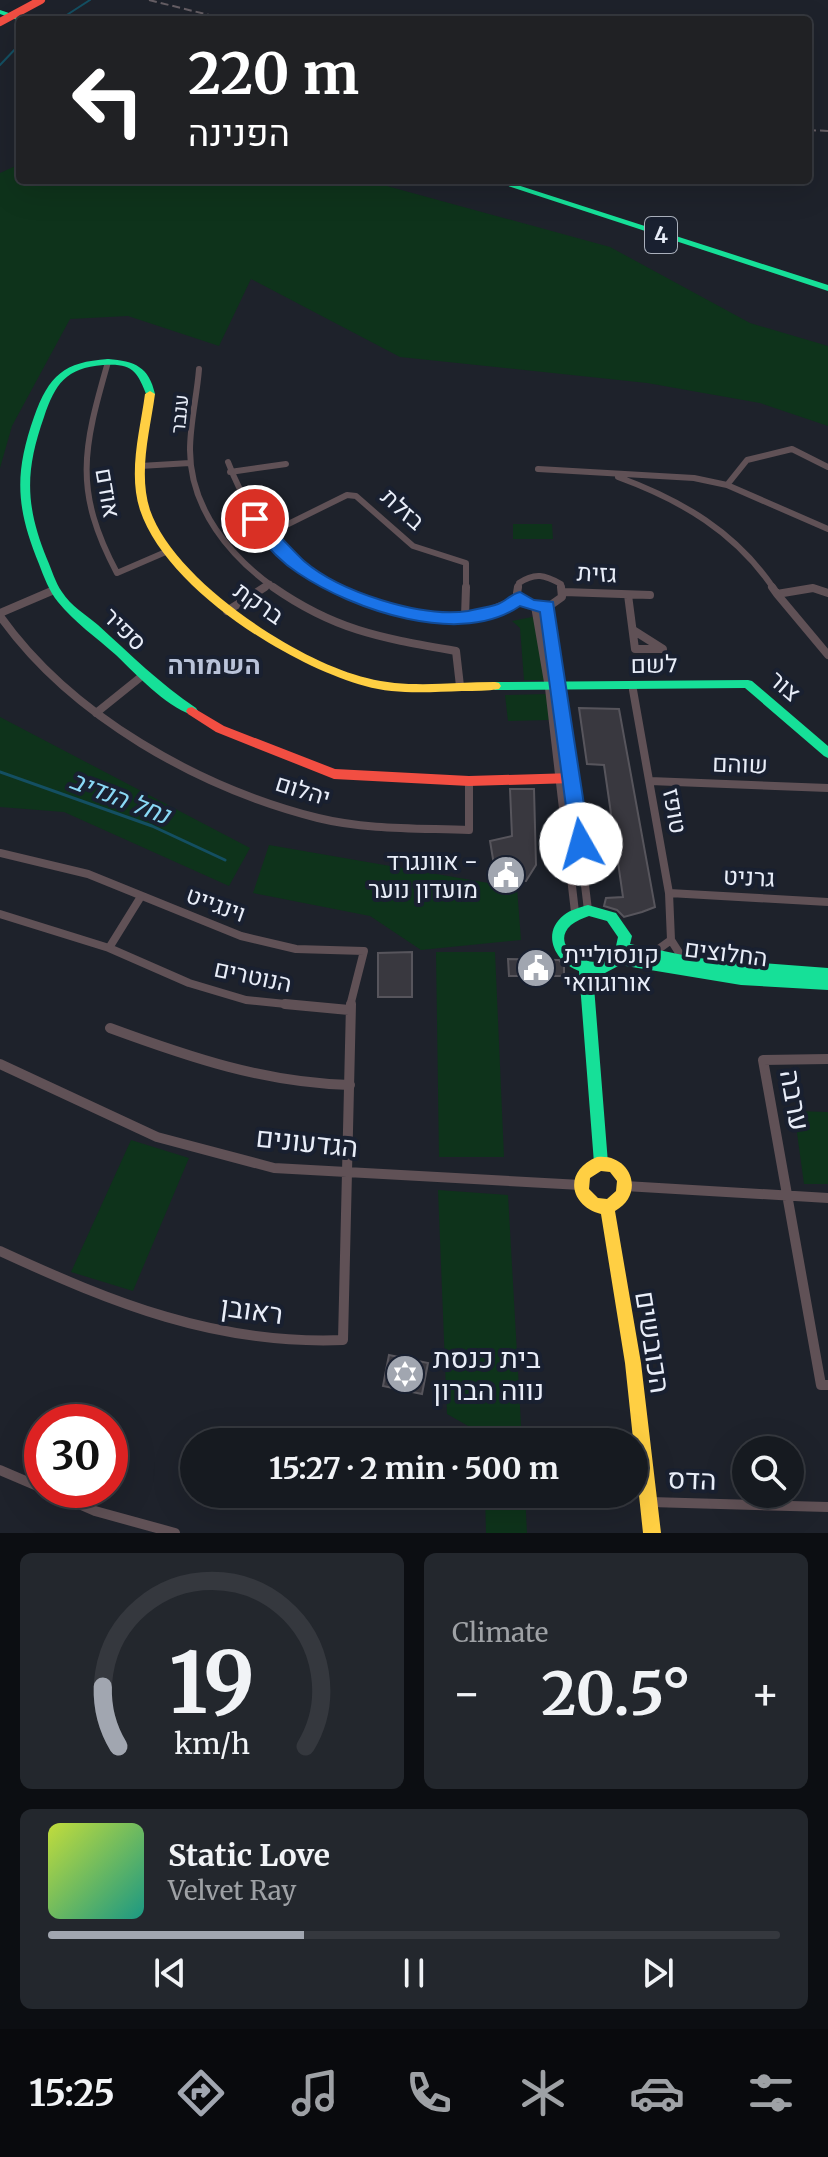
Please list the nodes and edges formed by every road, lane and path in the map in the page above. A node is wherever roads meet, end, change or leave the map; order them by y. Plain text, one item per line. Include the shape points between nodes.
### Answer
1 (41, 0) edge
2 (0, 21) edge
3 (506, 184) edge
4 (535, 184) edge
5 (828, 278) edge
6 (828, 288) edge
7 (108, 362) junction
8 (199, 369) dead end
9 (228, 462) dead end
10 (190, 463) junction
11 (286, 464) dead end
12 (140, 466) junction
13 (828, 467) edge
14 (538, 469) dead end
15 (230, 472) junction
16 (606, 473) junction
17 (727, 485) junction
18 (827, 528) edge
19 (266, 535) junction
20 (168, 551) junction
21 (270, 584) junction
22 (54, 590) junction
23 (564, 592) junction
24 (828, 593) edge
25 (777, 594) junction
26 (628, 595) junction
27 (650, 595) dead end
28 (520, 597) junction
29 (535, 606) junction
30 (548, 607) junction
31 (227, 611) junction
32 (0, 614) edge
33 (465, 617) junction
34 (633, 630) dead end
35 (828, 655) edge
36 (142, 676) junction
37 (748, 684) joint
38 (460, 686) junction
39 (555, 688) junction
40 (635, 688) junction
41 (96, 713) junction
42 (828, 753) edge
43 (567, 778) junction
44 (469, 781) junction
45 (650, 781) junction
46 (828, 788) edge
47 (0, 853) edge
48 (669, 893) junction
49 (140, 898) junction
50 (828, 902) edge
51 (582, 911) junction
52 (0, 914) edge
53 (671, 940) junction
54 (109, 948) junction
55 (622, 954) junction
56 (649, 956) junction
57 (686, 962) junction
58 (586, 969) junction
59 (828, 974) edge
60 (828, 984) edge
61 (349, 1010) junction
62 (110, 1028) dead end
63 (828, 1059) edge
64 (0, 1064) edge
65 (350, 1085) junction
66 (601, 1163) junction
67 (348, 1171) junction
68 (581, 1185) junction
69 (625, 1186) junction
70 (786, 1195) junction
71 (828, 1198) edge
72 (607, 1206) junction
73 (0, 1251) edge
74 (825, 1385) edge
75 (0, 1470) edge
76 (24, 1480) edge
77 (650, 1502) junction
78 (828, 1507) edge
79 (88, 1508) edge
80 (175, 1533) edge
81 (652, 1533) edge

1 - 2 main road, bridge
3 - 6 main road, 4
4 - 5 main road, 4
7 - 12 main road, ברקת via 136,367 150,381
7 - 20 street, אודם via 86,438 87,507 117,573
7 - 22 main road, ספיר via 86,362 53,381 30,440 23,476 25,514
8 - 10 street, ענבר
9 - 15 street
10 - 12 street, ענבר
10 - 21 street, ענבר via 211,523 225,544
11 - 15 street
12 - 20 main road, ברקת via 145,510
13 - 17 street via 792,449 747,460
14 - 16 street
15 - 19 street
16 - 17 street
16 - 25 street via 662,492 707,519 762,568
17 - 18 street
19 - 33 street via 302,568 344,592 432,619
19 - 33 street, בזלת via 347,495 356,496 413,546 466,563
20 - 31 main road, ברקת
21 - 31 street
21 - 38 street, ענבר via 345,627 456,651
22 - 32 street, יהלום
22 - 36 main road, ספיר
23 - 26 street, גזית
23 - 28 street via 554,578 535,575 519,583
23 - 30 street
24 - 25 street via 813,588
25 - 35 street
26 - 27 street, גזית
26 - 34 street, גזית
28 - 29 street
28 - 33 street via 504,608
29 - 30 street
29 - 39 street
30 - 39 street
31 - 38 main road, ברקת via 325,670 369,683
32 - 41 street, יהלום via 27,651
36 - 41 street
36 - 44 main road, ספיר via 220,729 315,768 334,774
37 - 40 main road, לשם
37 - 42 main road, צור
38 - 39 main road, ברקת
39 - 40 main road, לשם
39 - 43 street
40 - 45 street, טופז
41 - 44 street, יהלום via 221,783 305,814 352,824 469,830
43 - 44 main road, ספיר
43 - 51 street
45 - 46 street, שוהם
45 - 48 street, טופז
47 - 49 street, וינגייט via 88,874
48 - 50 street, גרניט
48 - 53 street, טופז
49 - 54 street
49 - 61 street, וינגייט via 241,936 296,949 364,951
51 - 55 main road via 603,913 617,922 625,936
51 - 58 main road via 560,924 556,937 568,960
52 - 54 street, הנוטרים
53 - 56 street
53 - 57 street
54 - 61 street, הנוטרים via 189,983 246,1000
55 - 56 main road, החלוצים
55 - 58 main road via 603,968
55 - 60 main road, החלוצים via 741,979
56 - 57 main road, החלוצים
57 - 59 main road, החלוצים
58 - 66 main road
61 - 65 street
62 - 65 street via 225,1070 304,1085
63 - 70 street, ערבה via 763,1060
64 - 67 street, הגדעונים via 157,1137 274,1168
65 - 67 street
66 - 68 main road via 588,1167
66 - 69 main road via 615,1168
67 - 68 street, הגדעונים
67 - 73 street, ראובן via 343,1340 285,1340 169,1321
68 - 72 main road via 593,1203
69 - 70 street
69 - 72 main road via 620,1199
70 - 71 street
70 - 74 street, ערבה
72 - 77 main road, הכובשים
75 - 76 street
77 - 78 street, הדס
77 - 81 main road, הכובשים
79 - 80 street

